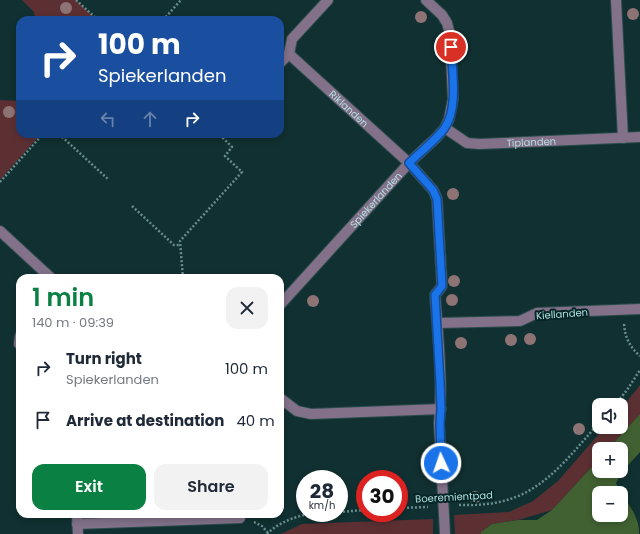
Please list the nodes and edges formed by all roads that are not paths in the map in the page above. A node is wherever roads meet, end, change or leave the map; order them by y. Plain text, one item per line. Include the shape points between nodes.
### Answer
1 (328, 0) edge
2 (426, 0) edge
3 (616, 0) edge
4 (289, 54) junction
5 (284, 59) edge
6 (445, 128) junction
7 (640, 137) edge
8 (623, 138) junction
9 (409, 163) junction
10 (0, 231) edge
11 (45, 274) edge
12 (284, 300) edge
13 (640, 309) edge
14 (438, 324) junction
15 (284, 401) edge
16 (441, 409) junction
17 (240, 518) dead end
18 (77, 524) edge
19 (445, 534) edge

1 - 4 street via 292,39
2 - 6 street, Spiekerlanden via 442,15 450,34 453,99 450,119
3 - 8 street
4 - 5 street
4 - 9 street, Riklanden
6 - 8 street, Tiplanden via 467,142 480,144
6 - 9 street, Spiekerlanden
7 - 8 street, Tiplanden
9 - 12 street, Spiekerlanden
9 - 14 street via 433,190 437,199 442,286 435,295
10 - 11 street
13 - 14 street, Kiellanden via 537,313 520,321
14 - 16 street
15 - 16 street via 297,411 311,414
16 - 19 street
17 - 18 street

